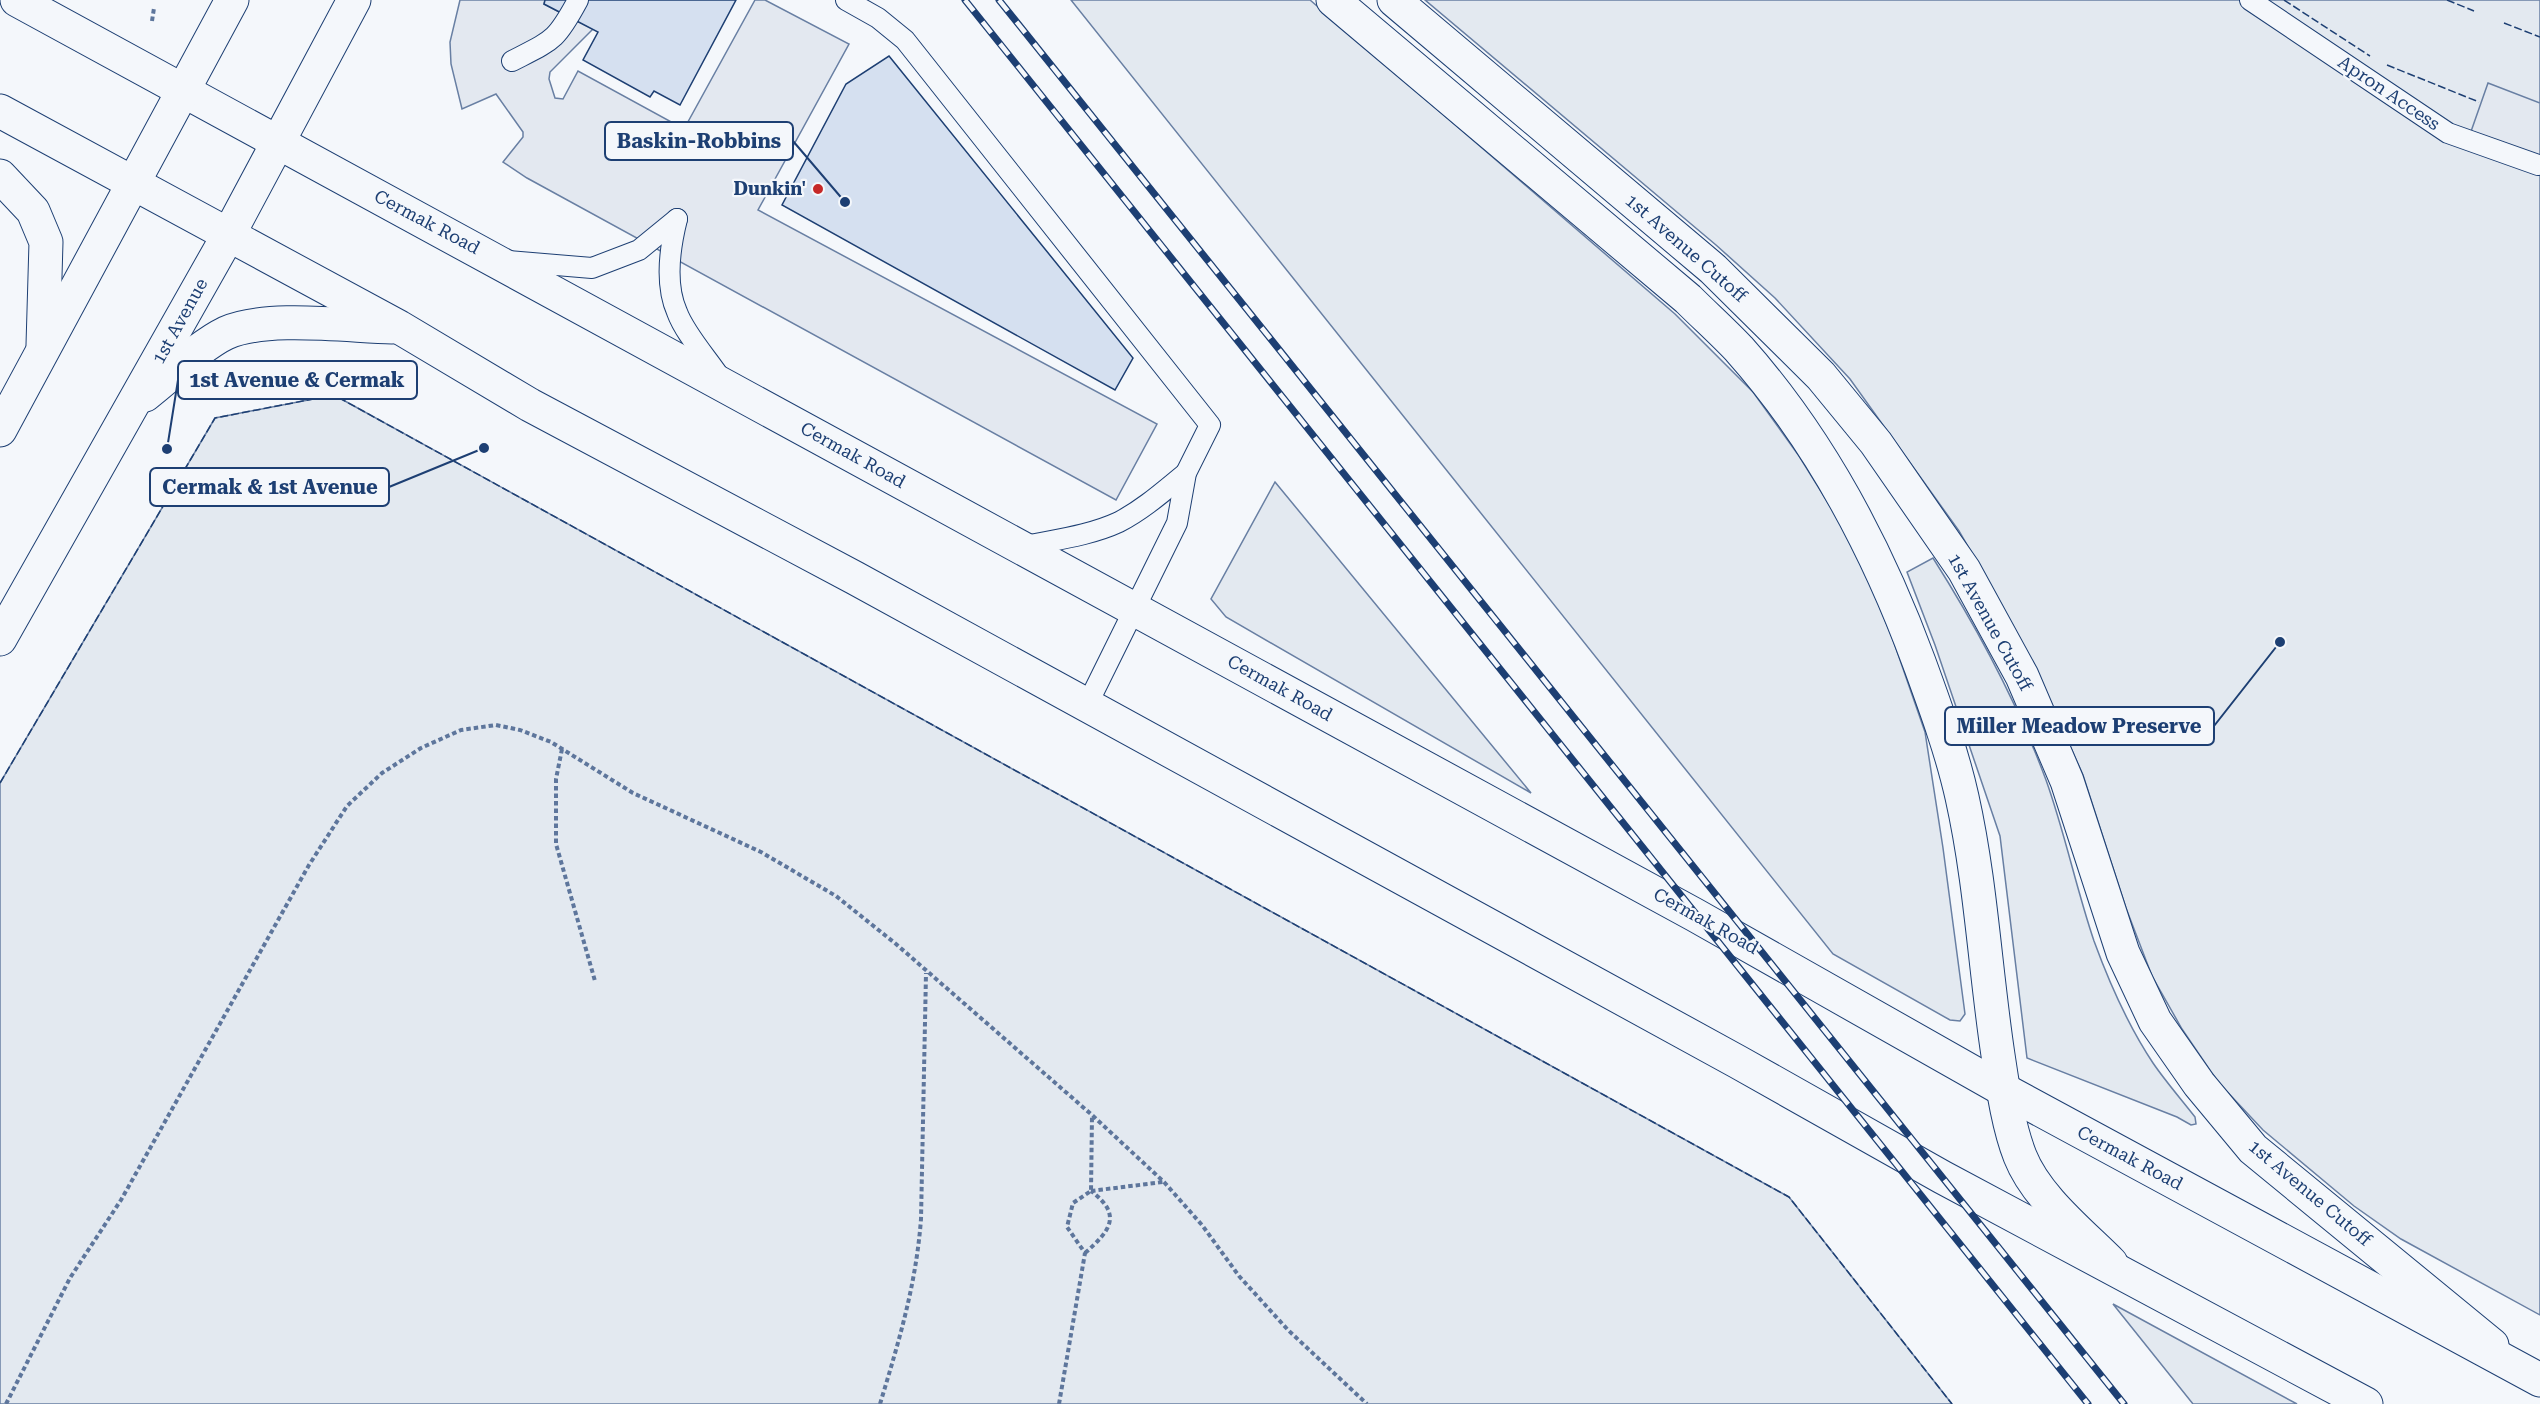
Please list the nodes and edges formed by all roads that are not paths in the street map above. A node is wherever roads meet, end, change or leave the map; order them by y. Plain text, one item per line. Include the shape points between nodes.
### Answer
1 (17, 0) edge
2 (232, 0) edge
3 (354, 0) edge
4 (578, 0) edge
5 (846, 0) edge
6 (1333, 0) edge
7 (1394, 0) edge
8 (2250, 0) edge
9 (512, 61) dead end
10 (183, 90) junction
11 (0, 111) edge
12 (279, 142) junction
13 (2538, 165) dead end
14 (0, 176) edge
15 (134, 182) junction
16 (228, 234) junction
17 (498, 260) junction
18 (399, 327) junction
19 (43, 350) junction
20 (725, 384) junction
21 (132, 405) junction
22 (0, 430) edge
23 (1186, 473) junction
24 (1020, 547) junction
25 (1134, 609) junction
26 (0, 639) edge
27 (1087, 705) junction
28 (2004, 1090) junction
29 (2121, 1273) junction
30 (2530, 1375) edge
31 (2366, 1404) edge

1 - 10 main road, Cermak Road
2 - 10 main road
3 - 12 main road, 1st Avenue
4 - 9 lane via 552,41
5 - 23 lane via 878,18 905,40 1210,425
6 - 28 main road, 1st Avenue Cutoff via 1688,299 1738,349 1776,395 1835,478 1897,603 1930,691 1962,795
7 - 30 main road, 1st Avenue Cutoff via 1713,269 1791,345 1876,442 1964,570 2022,676 2067,781 2123,953 2155,1022 2199,1084 2253,1149
8 - 13 lane, Apron Access via 2448,133
10 - 12 main road, Cermak Road
10 - 15 main road
11 - 15 main road
12 - 16 main road, 1st Avenue
12 - 17 main road, Cermak Road
14 - 19 main road via 33,211 46,242
15 - 16 main road
15 - 19 main road
16 - 18 main road
16 - 21 main road, 1st Avenue
17 - 20 main road, Cermak Road
17 - 20 lane via 592,268 639,250 677,219 670,270 676,313
18 - 21 main road via 269,323 243,327 216,340
18 - 27 main road via 530,405
19 - 22 main road
20 - 24 main road, Cermak Road
21 - 26 main road, 1st Avenue
23 - 24 lane via 1117,523
23 - 25 lane via 1177,523
24 - 25 main road, Cermak Road
25 - 27 lane
25 - 28 main road, Cermak Road via 1695,915
27 - 29 main road
28 - 29 main road, 1st Avenue Cutoff via 2026,1166 2050,1202
28 - 30 main road, Cermak Road
29 - 31 main road

